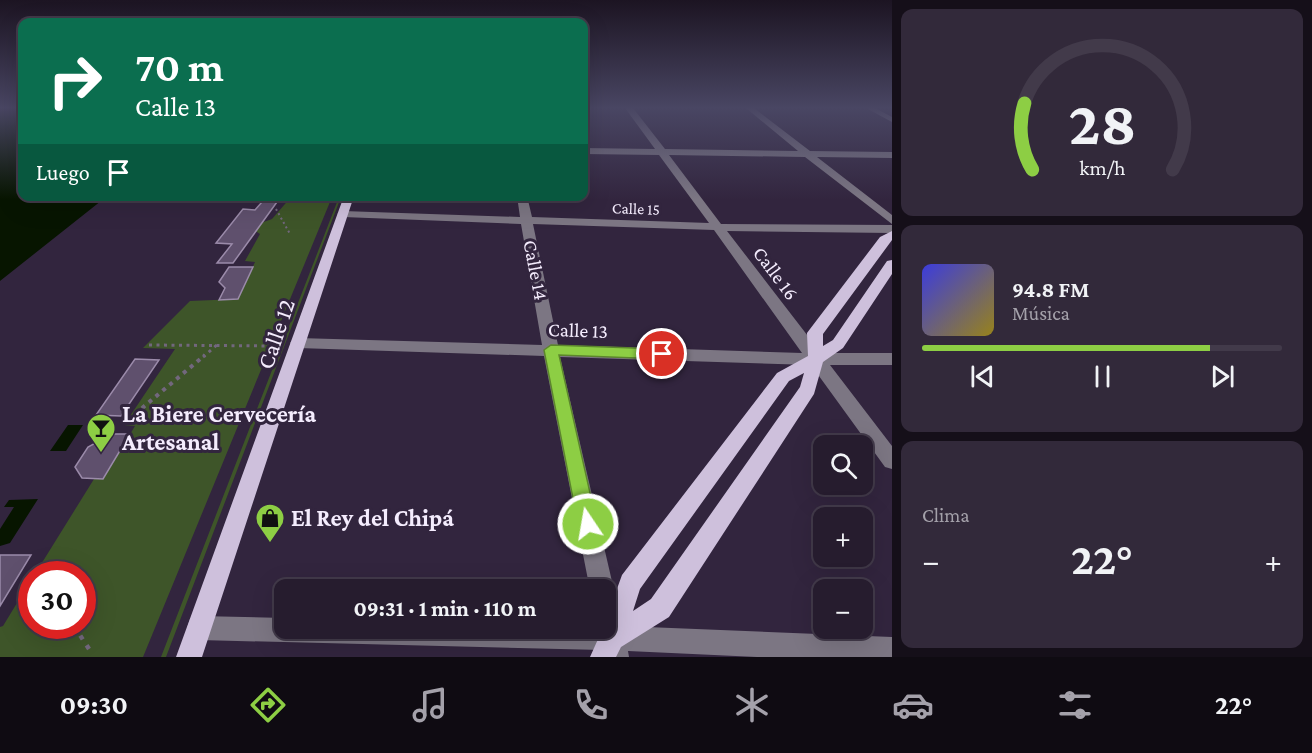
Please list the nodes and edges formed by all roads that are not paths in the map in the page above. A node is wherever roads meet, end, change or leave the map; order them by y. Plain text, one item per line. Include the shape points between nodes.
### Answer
1 (652, 139) edge
2 (788, 139) edge
3 (588, 151) edge
4 (663, 153) junction
5 (807, 154) junction
6 (892, 155) edge
7 (347, 201) edge
8 (523, 201) edge
9 (343, 214) junction
10 (526, 220) junction
11 (892, 221) edge
12 (718, 227) junction
13 (892, 229) edge
14 (892, 235) edge
15 (892, 264) edge
16 (298, 343) junction
17 (551, 350) junction
18 (816, 359) junction
19 (892, 359) edge
20 (892, 461) edge
21 (600, 579) edge
22 (199, 628) junction
23 (892, 650) edge
24 (610, 651) edge
25 (189, 657) edge

1 - 4 street, Calle 16
2 - 5 street
3 - 4 street
4 - 5 street
4 - 12 street, Calle 16
5 - 6 street
5 - 11 street
7 - 9 main road, Calle 12
8 - 10 street, Calle 14
9 - 10 street, Calle 15
9 - 16 main road, Calle 12
10 - 12 street, Calle 15
10 - 17 street, Calle 14
12 - 13 street, Calle 15
12 - 18 street, Calle 16
14 - 18 main road via 884,240 815,333
15 - 18 main road via 838,344
16 - 17 street, Calle 13
16 - 22 main road, Calle 12
17 - 18 street, Calle 13
17 - 21 street, Calle 14
18 - 19 street, Calle 13
18 - 20 street, Calle 16
18 - 24 main road via 808,389 660,608
18 - 24 main road via 783,377 637,573 630,583
22 - 24 street
22 - 25 main road, Calle 12
23 - 24 street

